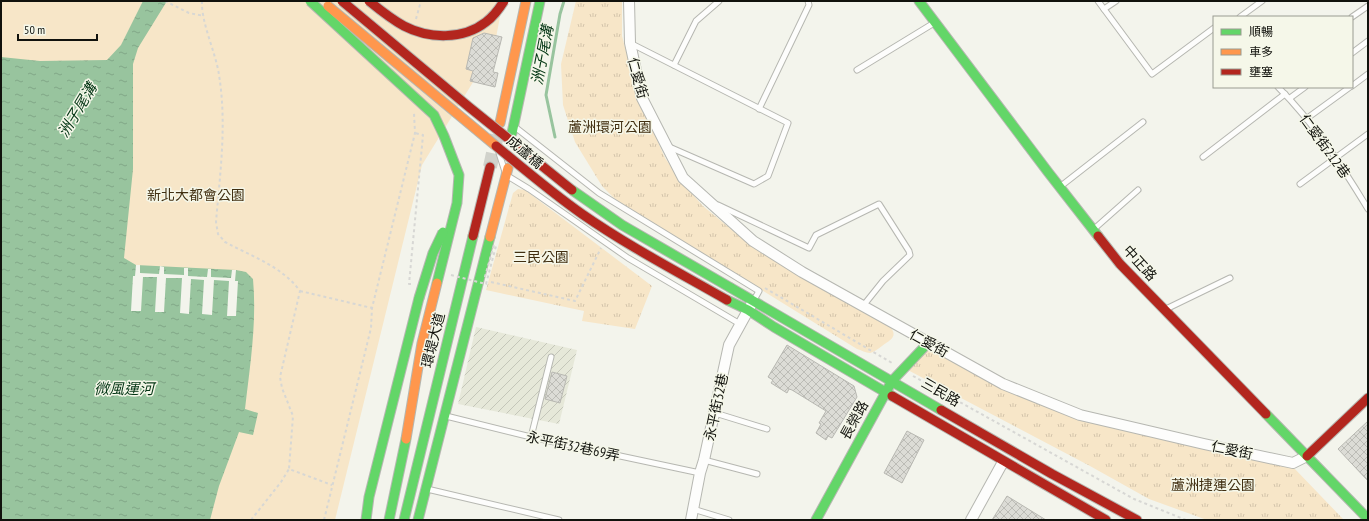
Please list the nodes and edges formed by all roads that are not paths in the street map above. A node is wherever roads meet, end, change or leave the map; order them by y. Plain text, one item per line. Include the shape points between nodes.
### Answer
1 (310, 1) edge
2 (322, 1) edge
3 (342, 1) edge
4 (369, 1) edge
5 (504, 1) edge
6 (526, 1) edge
7 (540, 1) edge
8 (629, 1) edge
9 (719, 1) edge
10 (808, 1) edge
11 (919, 1) edge
12 (1098, 1) edge
13 (1116, 1) edge
14 (1262, 1) edge
15 (1368, 6) edge
16 (1104, 9) junction
17 (1241, 16) edge
18 (1353, 16) edge
19 (935, 22) junction
20 (1213, 29) edge
21 (1368, 41) edge
22 (630, 43) junction
23 (1353, 52) edge
24 (674, 65) junction
25 (857, 70) dead end
26 (1368, 74) edge
27 (1353, 85) edge
28 (1279, 88) edge
29 (1304, 88) edge
30 (1348, 88) edge
31 (1285, 94) junction
32 (1290, 98) junction
33 (759, 109) junction
34 (1306, 119) junction
35 (1143, 122) dead end
36 (500, 123) dead end
37 (513, 130) junction
38 (1368, 134) edge
39 (666, 146) junction
40 (1203, 157) dead end
41 (1336, 157) junction
42 (490, 166) tunnel mouth
43 (507, 171) junction
44 (1300, 184) dead end
45 (1060, 186) junction
46 (1138, 190) dead end
47 (704, 198) junction
48 (457, 203) junction
49 (1368, 209) edge
50 (1093, 229) junction
51 (1230, 278) dead end
52 (732, 288) joint
53 (727, 300) joint
54 (754, 300) junction
55 (863, 306) junction
56 (748, 310) junction
57 (1165, 310) junction
58 (740, 324) junction
59 (928, 343) junction
60 (551, 356) dead end
61 (892, 380) junction
62 (886, 392) junction
63 (1368, 398) edge
64 (715, 413) junction
65 (446, 416) junction
66 (767, 429) dead end
67 (531, 437) junction
68 (1308, 456) junction
69 (704, 460) junction
70 (1003, 462) junction
71 (700, 473) junction
72 (757, 474) dead end
73 (426, 488) junction
74 (693, 509) junction
75 (1368, 519) edge
76 (366, 520) edge
77 (389, 520) edge
78 (404, 520) edge
79 (418, 520) edge
80 (559, 520) edge
81 (691, 520) edge
82 (729, 520) edge
83 (816, 520) edge
84 (971, 520) edge
85 (1106, 520) edge
86 (1137, 520) edge

1 - 48 main road, bridge via 434,115 459,175
2 - 53 main road, 成蘆橋, bridge via 540,183 625,242
3 - 52 main road, 成蘆橋, bridge via 573,191 622,225
4 - 5 main road, bridge via 405,27 440,36 472,30 489,20
6 - 36 main road
7 - 37 main road
8 - 22 street, 仁愛街
9 - 24 lane via 696,21
10 - 33 lane via 809,5
11 - 19 main road, 中正路
12 - 16 lane
13 - 16 lane
14 - 17 lane
15 - 18 lane
16 - 20 lane via 1152,74
19 - 25 lane
19 - 45 main road, 中正路
21 - 23 lane
22 - 24 lane
22 - 39 street, 仁愛街 via 642,98
24 - 33 lane
26 - 27 lane
28 - 31 lane, 仁愛街212巷
29 - 32 lane
30 - 34 lane
31 - 32 lane, 仁愛街212巷
31 - 40 lane
32 - 34 lane, 仁愛街212巷
33 - 39 lane via 788,123 768,176 754,184
34 - 41 lane, 仁愛街212巷
35 - 45 lane
37 - 43 lane via 495,142
37 - 54 lane via 599,193 759,291
38 - 41 lane
39 - 47 street, 仁愛街 via 683,178
41 - 44 lane
41 - 49 lane, 仁愛街212巷
42 - 78 main road, 環堤大道
43 - 58 lane via 628,258
43 - 65 main road
45 - 50 main road, 中正路
46 - 50 lane
47 - 55 street, 仁愛街 via 752,241
47 - 55 lane via 809,248 816,235 879,204 910,255 883,281
48 - 76 main road, bridge via 433,253 419,298 371,490
48 - 77 main road, bridge via 422,343 410,419
50 - 57 main road, 中正路 via 1120,264
51 - 57 lane
52 - 54 main road, 三民路
53 - 56 main road, 三民路
54 - 56 street, 永平街32巷
54 - 61 main road, 三民路
55 - 59 street, 仁愛街
56 - 58 street, 永平街32巷
56 - 62 main road, 三民路 via 774,328
57 - 68 main road, 中正路
58 - 64 street, 永平街32巷 via 729,345
59 - 61 main road, 長榮路
59 - 68 street, 仁愛街 via 1003,384 1080,415 1293,463
60 - 67 lane
61 - 62 main road, 長榮路
61 - 86 main road, 三民路 via 1052,474
62 - 70 main road, 三民路
62 - 83 main road, 長榮路
63 - 68 main road, 仁愛街
64 - 66 lane
64 - 69 street, 永平街32巷
65 - 67 lane, 永平街32巷69弄
65 - 73 main road
67 - 71 lane, 永平街32巷69弄
68 - 75 main road, 中正路
69 - 71 street, 永平街32巷
69 - 72 lane
70 - 84 street
70 - 85 main road, 三民路
71 - 74 street, 永平街32巷
73 - 79 main road
73 - 80 lane
74 - 81 street, 永平街32巷
74 - 82 lane

